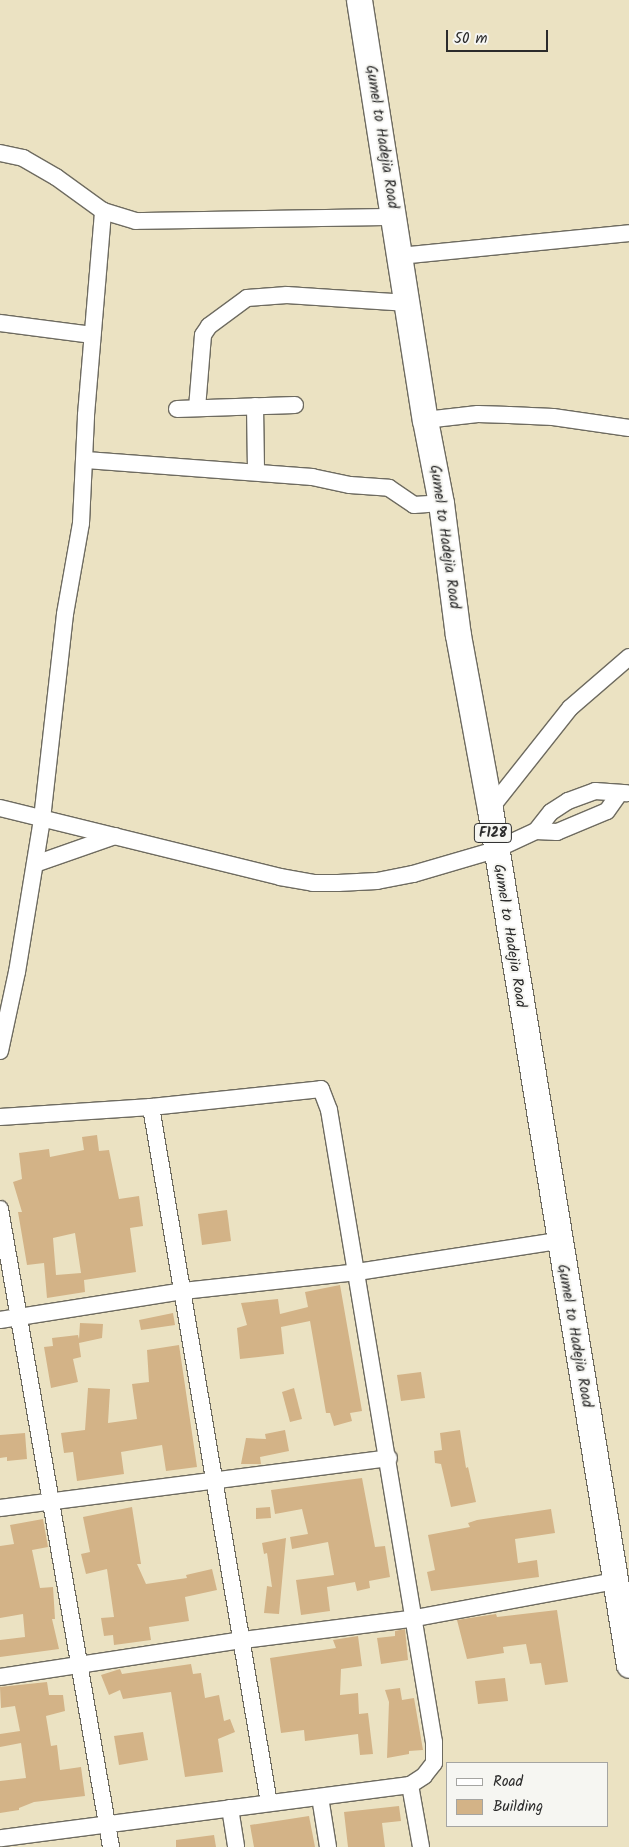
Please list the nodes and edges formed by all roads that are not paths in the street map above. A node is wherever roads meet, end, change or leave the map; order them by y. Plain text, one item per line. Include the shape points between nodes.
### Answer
1 (359, 0) edge
2 (0, 154) edge
3 (103, 211) junction
4 (394, 217) junction
5 (629, 233) edge
6 (400, 256) junction
7 (408, 303) junction
8 (0, 323) edge
9 (92, 336) junction
10 (295, 405) dead end
11 (255, 406) junction
12 (197, 408) junction
13 (177, 409) dead end
14 (425, 420) junction
15 (629, 428) edge
16 (86, 460) junction
17 (256, 471) junction
18 (441, 503) junction
19 (629, 657) edge
20 (624, 794) edge
21 (0, 808) edge
22 (490, 809) junction
23 (42, 819) junction
24 (536, 831) junction
25 (115, 836) junction
26 (495, 850) junction
27 (35, 864) junction
28 (0, 1051) edge
29 (151, 1107) junction
30 (0, 1117) edge
31 (0, 1208) edge
32 (558, 1241) junction
33 (357, 1272) junction
34 (183, 1292) junction
35 (18, 1318) junction
36 (0, 1320) edge
37 (388, 1458) junction
38 (215, 1479) junction
39 (50, 1500) junction
40 (0, 1508) edge
41 (615, 1581) junction
42 (416, 1618) junction
43 (243, 1640) junction
44 (79, 1664) junction
45 (629, 1665) edge
46 (0, 1676) edge
47 (410, 1785) junction
48 (320, 1797) junction
49 (269, 1803) junction
50 (230, 1808) junction
51 (108, 1824) junction
52 (0, 1838) edge
53 (111, 1847) edge
54 (236, 1847) edge
55 (328, 1847) edge
56 (421, 1847) edge

1 - 4 main road, Gumel to Hadejia Road / F128
2 - 3 street via 23,158
3 - 4 street via 136,221
3 - 9 street
4 - 6 main road, Gumel to Hadejia Road / F128
5 - 6 street
6 - 7 main road, Gumel to Hadejia Road / F128
7 - 12 street via 287,295 247,298 209,326 203,335
7 - 14 main road, Gumel to Hadejia Road / F128
8 - 9 street
9 - 16 street
10 - 11 street
11 - 12 street
11 - 17 street
12 - 13 street
14 - 15 street via 478,414 509,415 553,417
14 - 18 main road, Gumel to Hadejia Road / F128
16 - 17 street
16 - 23 street via 81,522 64,614
17 - 18 street via 390,488 414,505
18 - 22 main road, Gumel to Hadejia Road / F128 via 458,636
19 - 22 street via 570,708
20 - 24 street via 607,811 557,832
20 - 24 street via 596,791 568,801 551,812
21 - 23 street
22 - 26 main road, Gumel to Hadejia Road / F128
23 - 25 street
23 - 27 street
24 - 26 street
25 - 26 street via 161,850 313,883 377,881 442,867
25 - 27 street
26 - 32 main road, Gumel to Hadejia Road / F128
27 - 28 street
29 - 30 street
29 - 33 street via 321,1089 329,1110
29 - 34 street
31 - 35 street
32 - 33 street
32 - 41 main road, Gumel to Hadejia Road / F128
33 - 34 street
33 - 37 street
34 - 35 street
34 - 38 street
35 - 36 street
35 - 39 street
37 - 38 street
37 - 42 street
38 - 39 street
38 - 43 street
39 - 40 street
39 - 44 street
41 - 42 street
41 - 45 main road, Gumel to Hadejia Road / F128
42 - 43 street
42 - 47 street via 434,1763 424,1776
43 - 44 street
43 - 49 street
44 - 46 street
44 - 51 street
47 - 48 street
47 - 56 street
48 - 49 street
48 - 55 street
49 - 50 street
50 - 51 street
50 - 54 street
51 - 52 street
51 - 53 street

